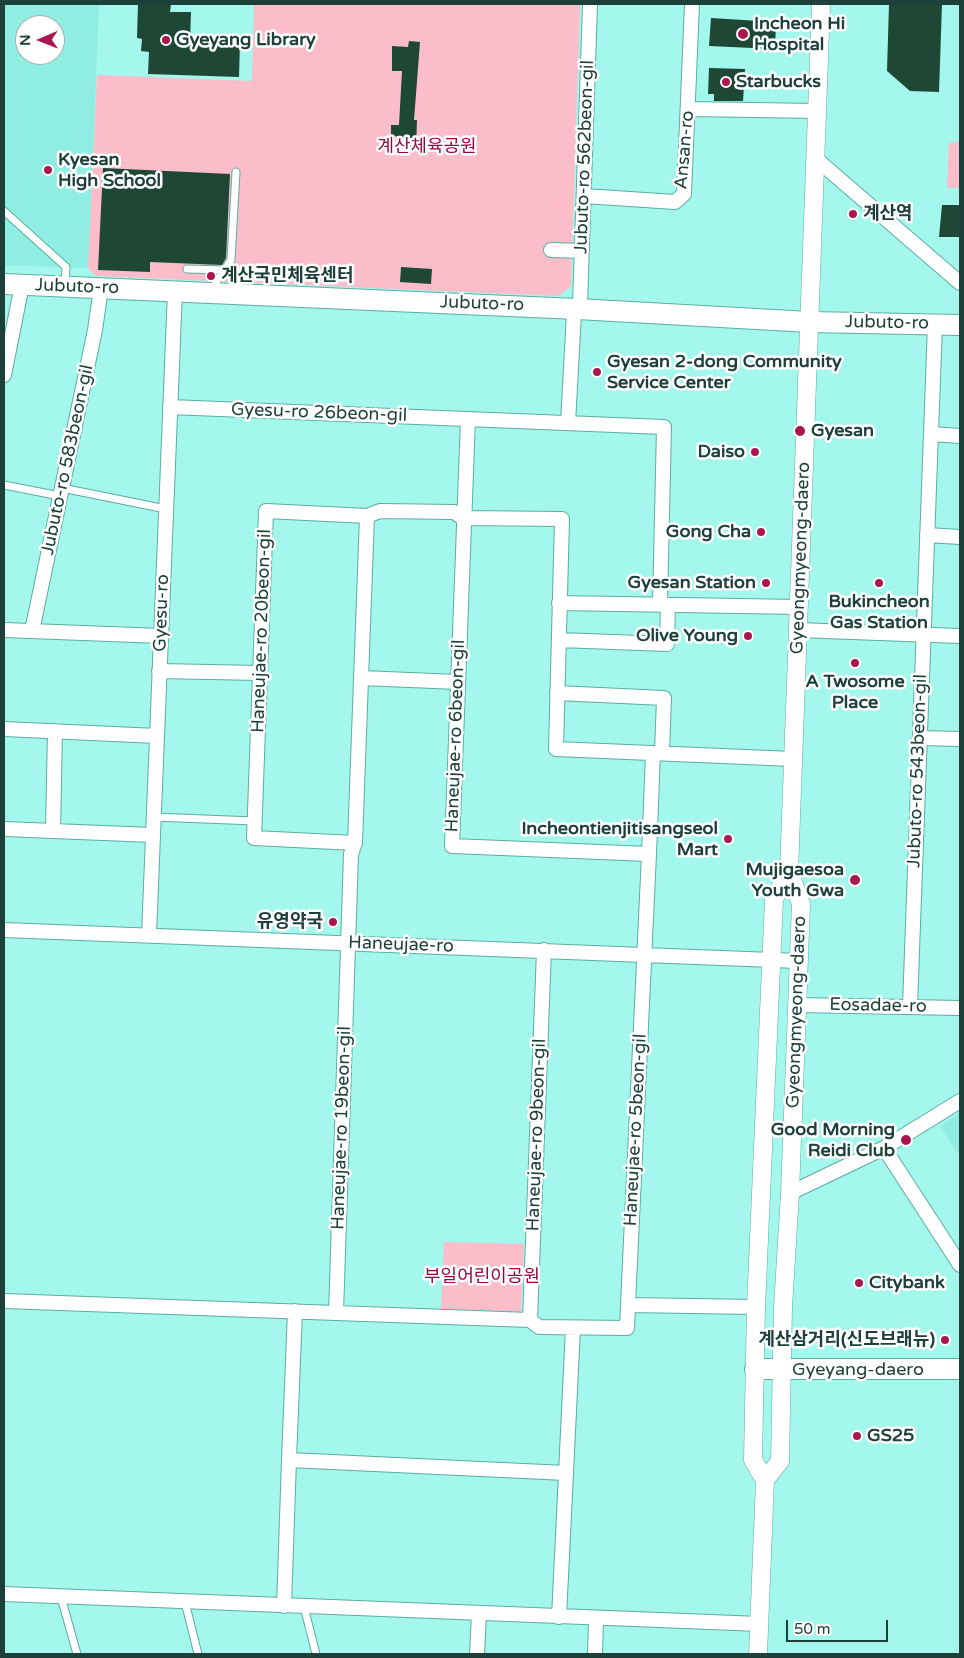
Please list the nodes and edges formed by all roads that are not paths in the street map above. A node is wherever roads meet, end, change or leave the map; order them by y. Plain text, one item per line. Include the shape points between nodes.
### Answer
1 (590, 4) edge
2 (692, 4) edge
3 (821, 4) edge
4 (688, 109) junction
5 (817, 111) junction
6 (815, 158) junction
7 (236, 172) dead end
8 (584, 196) junction
9 (4, 211) edge
10 (551, 250) dead end
11 (582, 251) junction
12 (187, 269) dead end
13 (226, 270) junction
14 (960, 283) edge
15 (13, 284) edge
16 (65, 286) junction
17 (101, 288) junction
18 (175, 291) junction
19 (210, 293) junction
20 (577, 308) junction
21 (810, 322) junction
22 (935, 324) junction
23 (960, 325) edge
24 (4, 375) edge
25 (170, 407) junction
26 (468, 419) junction
27 (568, 423) junction
28 (931, 434) junction
29 (960, 436) edge
30 (4, 485) edge
31 (61, 492) junction
32 (166, 509) junction
33 (367, 516) junction
34 (463, 518) junction
35 (927, 535) junction
36 (960, 537) edge
37 (559, 603) junction
38 (664, 605) junction
39 (799, 608) junction
40 (4, 630) edge
41 (798, 630) junction
42 (32, 631) junction
43 (924, 635) junction
44 (161, 636) junction
45 (960, 636) edge
46 (559, 640) junction
47 (160, 671) junction
48 (260, 673) junction
49 (361, 678) junction
50 (458, 682) junction
51 (557, 694) junction
52 (4, 729) edge
53 (55, 731) junction
54 (157, 736) junction
55 (920, 738) junction
56 (960, 739) edge
57 (658, 753) junction
58 (793, 758) junction
59 (153, 818) junction
60 (255, 821) junction
61 (4, 828) edge
62 (53, 830) junction
63 (153, 835) junction
64 (354, 843) junction
65 (649, 854) junction
66 (789, 871) junction
67 (4, 930) edge
68 (148, 935) junction
69 (348, 943) junction
70 (544, 950) junction
71 (644, 954) junction
72 (771, 959) junction
73 (798, 961) junction
74 (796, 1005) junction
75 (910, 1006) junction
76 (960, 1008) edge
77 (960, 1101) edge
78 (884, 1148) junction
79 (790, 1193) junction
80 (960, 1265) edge
81 (4, 1301) edge
82 (628, 1305) junction
83 (756, 1307) junction
84 (295, 1311) junction
85 (336, 1313) junction
86 (530, 1320) junction
87 (573, 1328) junction
88 (755, 1369) junction
89 (782, 1370) junction
90 (960, 1370) edge
91 (289, 1460) junction
92 (566, 1473) junction
93 (765, 1480) junction
94 (4, 1594) edge
95 (61, 1597) junction
96 (185, 1602) junction
97 (284, 1606) junction
98 (304, 1607) junction
99 (479, 1614) junction
100 (560, 1617) junction
101 (596, 1618) junction
102 (760, 1624) junction
103 (77, 1654) edge
104 (198, 1654) edge
105 (316, 1654) edge
106 (477, 1654) edge
107 (595, 1654) edge
108 (758, 1654) edge

1 - 8 street, Jubuto-ro 562beon-gil
2 - 4 street, Ansan-ro
3 - 5 street, Gyeongmyeong-daero
4 - 5 street
4 - 8 street, Ansan-ro via 684,194 675,202
5 - 6 street, Gyeongmyeong-daero
6 - 14 street
6 - 21 street, Gyeongmyeong-daero
7 - 13 lane via 232,249
8 - 11 street, Jubuto-ro 562beon-gil
9 - 16 lane via 66,267
10 - 11 street
11 - 20 street, Jubuto-ro 562beon-gil via 580,304
12 - 13 lane
13 - 19 lane
15 - 16 main road, Jubuto-ro
15 - 24 street
16 - 17 main road, Jubuto-ro
17 - 18 main road, Jubuto-ro
17 - 31 street, Jubuto-ro 583beon-gil
18 - 19 main road, Jubuto-ro
18 - 25 street, Gyesu-ro
19 - 20 main road, Jubuto-ro
20 - 21 main road, Jubuto-ro
20 - 27 street, Jubuto-ro 562beon-gil via 574,314
21 - 22 main road, Jubuto-ro
21 - 39 street, Gyeongmyeong-daero
22 - 23 main road, Jubuto-ro
22 - 28 street, Jubuto-ro 543beon-gil
25 - 26 street, Gyesu-ro 26beon-gil
25 - 32 street, Gyesu-ro
26 - 27 street, Gyesu-ro 26beon-gil
26 - 34 street, Haneujae-ro 6beon-gil
27 - 38 street, Gyesu-ro 26beon-gil via 664,427
28 - 29 street
28 - 35 street, Jubuto-ro 543beon-gil
30 - 31 lane
31 - 32 lane
31 - 42 street, Jubuto-ro 583beon-gil
32 - 44 street, Gyesu-ro
33 - 34 street via 380,511 454,512
33 - 48 street, Haneujae-ro 20beon-gil via 266,511
33 - 49 street
34 - 37 street via 562,519
34 - 50 street, Haneujae-ro 6beon-gil
35 - 36 street
35 - 43 street, Jubuto-ro 543beon-gil
37 - 38 street
37 - 46 street
38 - 39 street
38 - 46 street via 667,644
39 - 41 street, Gyeongmyeong-daero
40 - 42 street
41 - 43 street
41 - 58 street, Gyeongmyeong-daero
42 - 44 street
43 - 45 street
43 - 55 street, Jubuto-ro 543beon-gil
44 - 47 street, Gyesu-ro
46 - 51 street
47 - 48 street
47 - 54 street, Gyesu-ro
48 - 60 street, Haneujae-ro 20beon-gil
49 - 50 street
49 - 64 street
50 - 65 street, Haneujae-ro 6beon-gil via 452,846
51 - 57 street via 556,749
51 - 57 street via 664,698
52 - 53 street
53 - 54 street
53 - 62 street
54 - 59 street, Gyesu-ro
55 - 56 street
55 - 75 street, Jubuto-ro 543beon-gil
57 - 58 street
57 - 65 street
58 - 66 street, Gyeongmyeong-daero
59 - 60 lane
59 - 63 street, Gyesu-ro
60 - 64 street, Haneujae-ro 20beon-gil via 254,838
61 - 62 street
62 - 63 street
63 - 68 street, Gyesu-ro
64 - 69 street
65 - 71 street
66 - 72 street, Gyeongmyeong-daero via 774,899
66 - 73 street, Gyeongmyeong-daero via 802,904
67 - 68 street, Haneujae-ro
68 - 69 street, Haneujae-ro
69 - 70 street, Haneujae-ro
69 - 85 street, Haneujae-ro 19beon-gil
70 - 71 street, Haneujae-ro
70 - 86 street, Haneujae-ro 9beon-gil
71 - 72 street, Haneujae-ro
71 - 82 street, Haneujae-ro 5beon-gil
72 - 73 street, Haneujae-ro
72 - 83 street, Gyeongmyeong-daero
73 - 74 street, Gyeongmyeong-daero
74 - 75 street, Eosadae-ro
74 - 79 street, Gyeongmyeong-daero
75 - 76 street, Eosadae-ro
77 - 78 street
78 - 79 street
78 - 80 street
79 - 89 street, Gyeongmyeong-daero
81 - 84 street
82 - 83 street
82 - 87 street, Haneujae-ro 5beon-gil via 627,1328
83 - 88 street, Gyeongmyeong-daero
84 - 85 street
84 - 91 street
85 - 86 street
86 - 87 street via 539,1327
87 - 92 street
88 - 89 main road, Gyeyang-daero
88 - 93 street, Gyeongmyeong-daero via 753,1460
89 - 90 main road, Gyeyang-daero
89 - 93 street, Gyeongmyeong-daero via 780,1462
91 - 92 street
91 - 97 street
92 - 100 street
93 - 102 street
94 - 95 street
95 - 96 street
95 - 103 lane
96 - 97 street
96 - 104 lane
97 - 98 street
98 - 99 street
98 - 105 lane
99 - 100 street
99 - 106 street
100 - 101 street
101 - 102 street
101 - 107 street
102 - 108 street

